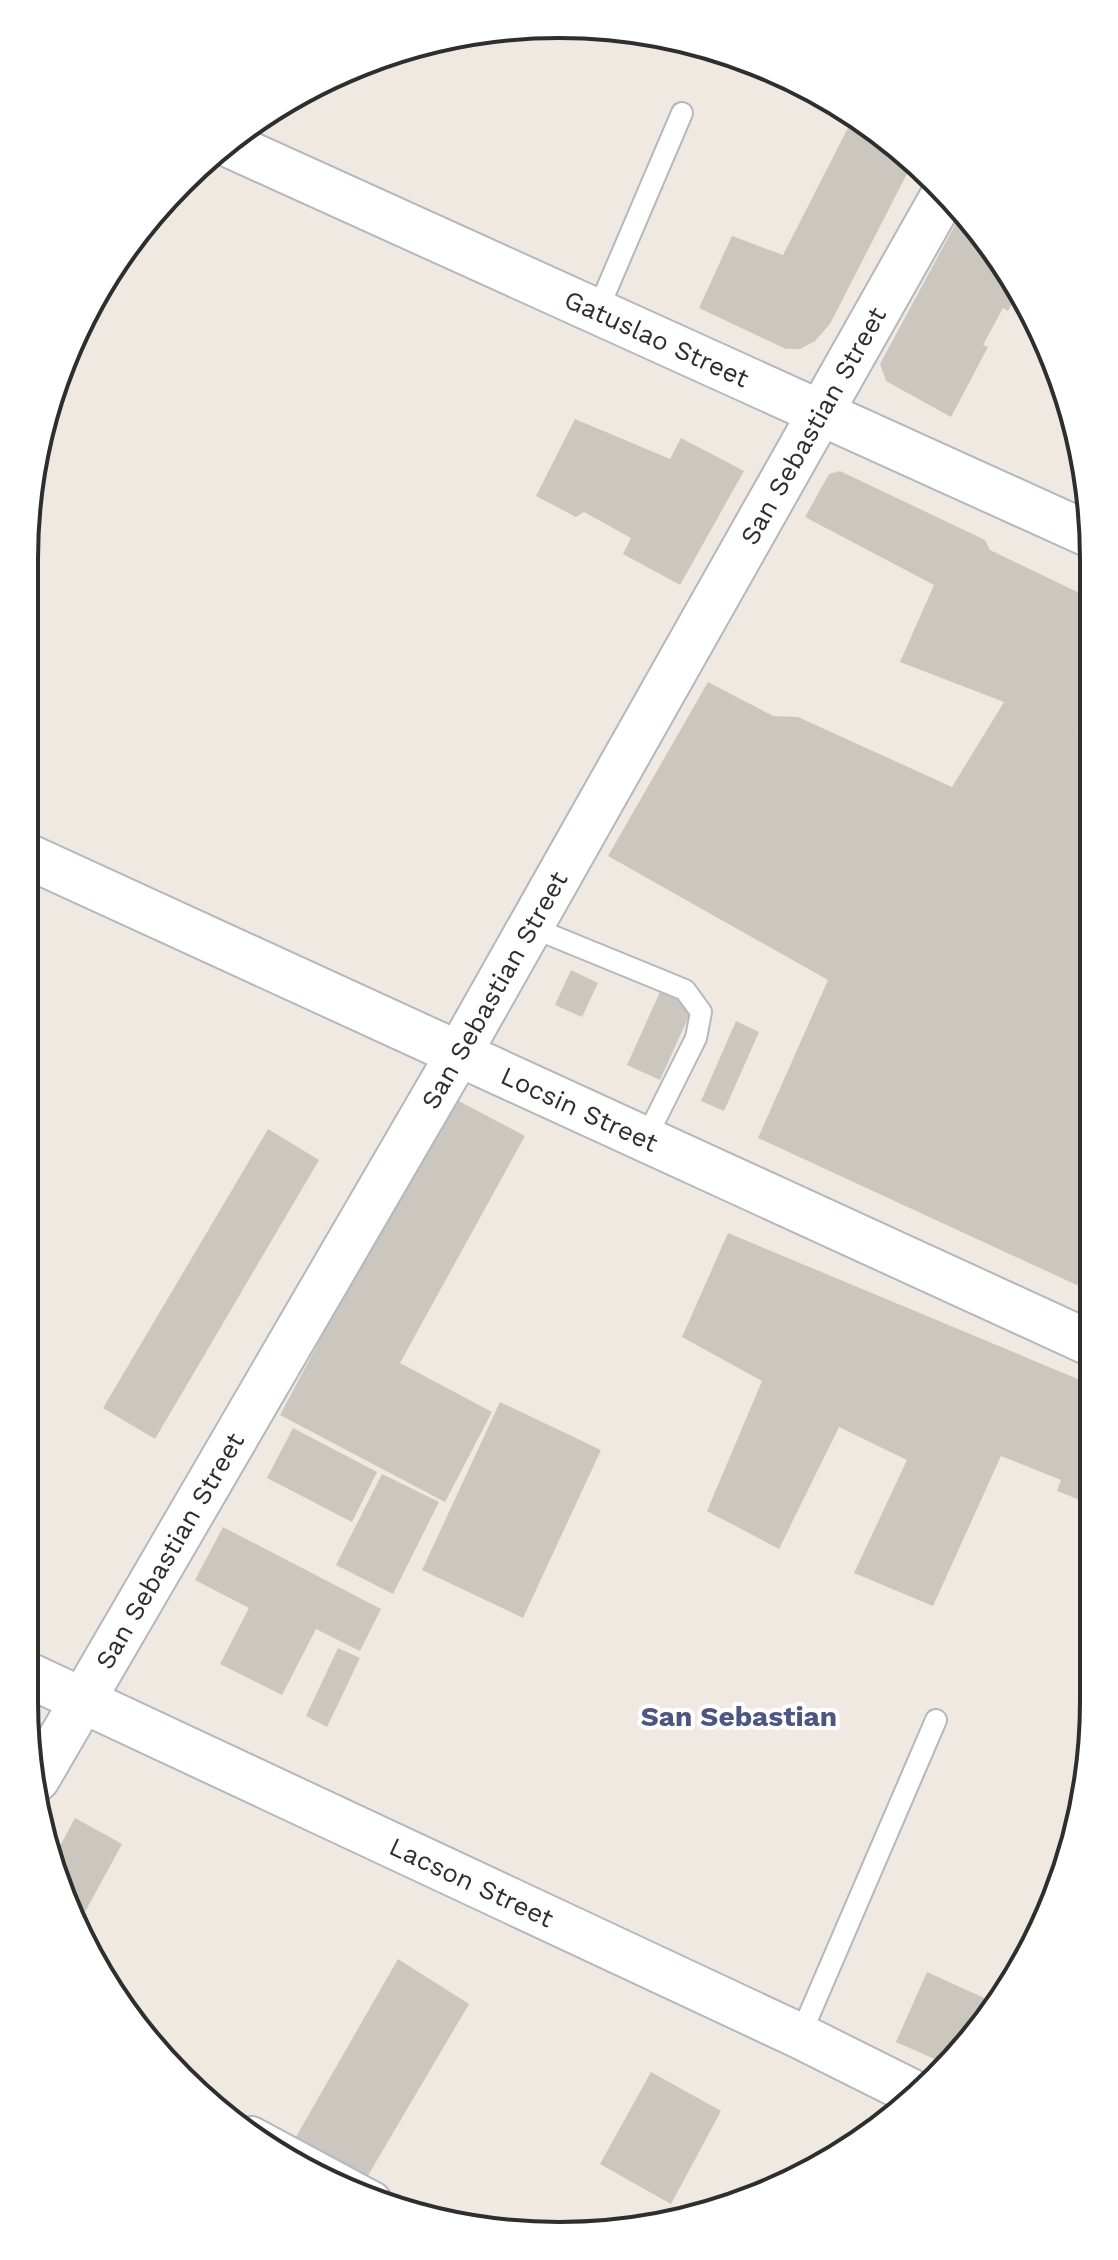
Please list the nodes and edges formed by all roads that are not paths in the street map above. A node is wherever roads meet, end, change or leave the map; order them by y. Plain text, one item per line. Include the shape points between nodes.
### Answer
1 (682, 113) dead end
2 (238, 149) edge
3 (939, 203) edge
4 (597, 312) junction
5 (821, 414) junction
6 (1079, 530) edge
7 (38, 861) edge
8 (531, 927) junction
9 (458, 1055) junction
10 (646, 1138) junction
11 (1080, 1338) edge
12 (38, 1680) edge
13 (81, 1700) junction
14 (936, 1720) dead end
15 (42, 1770) edge
16 (800, 2036) junction
17 (907, 2089) edge

1 - 4 lane
2 - 4 street, Gatuslao Street
3 - 5 street, San Sebastian Street
4 - 5 street, Gatuslao Street
5 - 6 street, Gatuslao Street
5 - 8 street, San Sebastian Street
7 - 9 street, Locsin Street
8 - 9 street, San Sebastian Street
8 - 10 lane via 685,990 701,1012 696,1038
9 - 10 street, Locsin Street
9 - 13 street, San Sebastian Street
10 - 11 street, Locsin Street
12 - 13 street, Lacson Street
13 - 15 street, San Sebastian Street
13 - 16 street, Lacson Street
14 - 16 lane
16 - 17 street, Lacson Street

